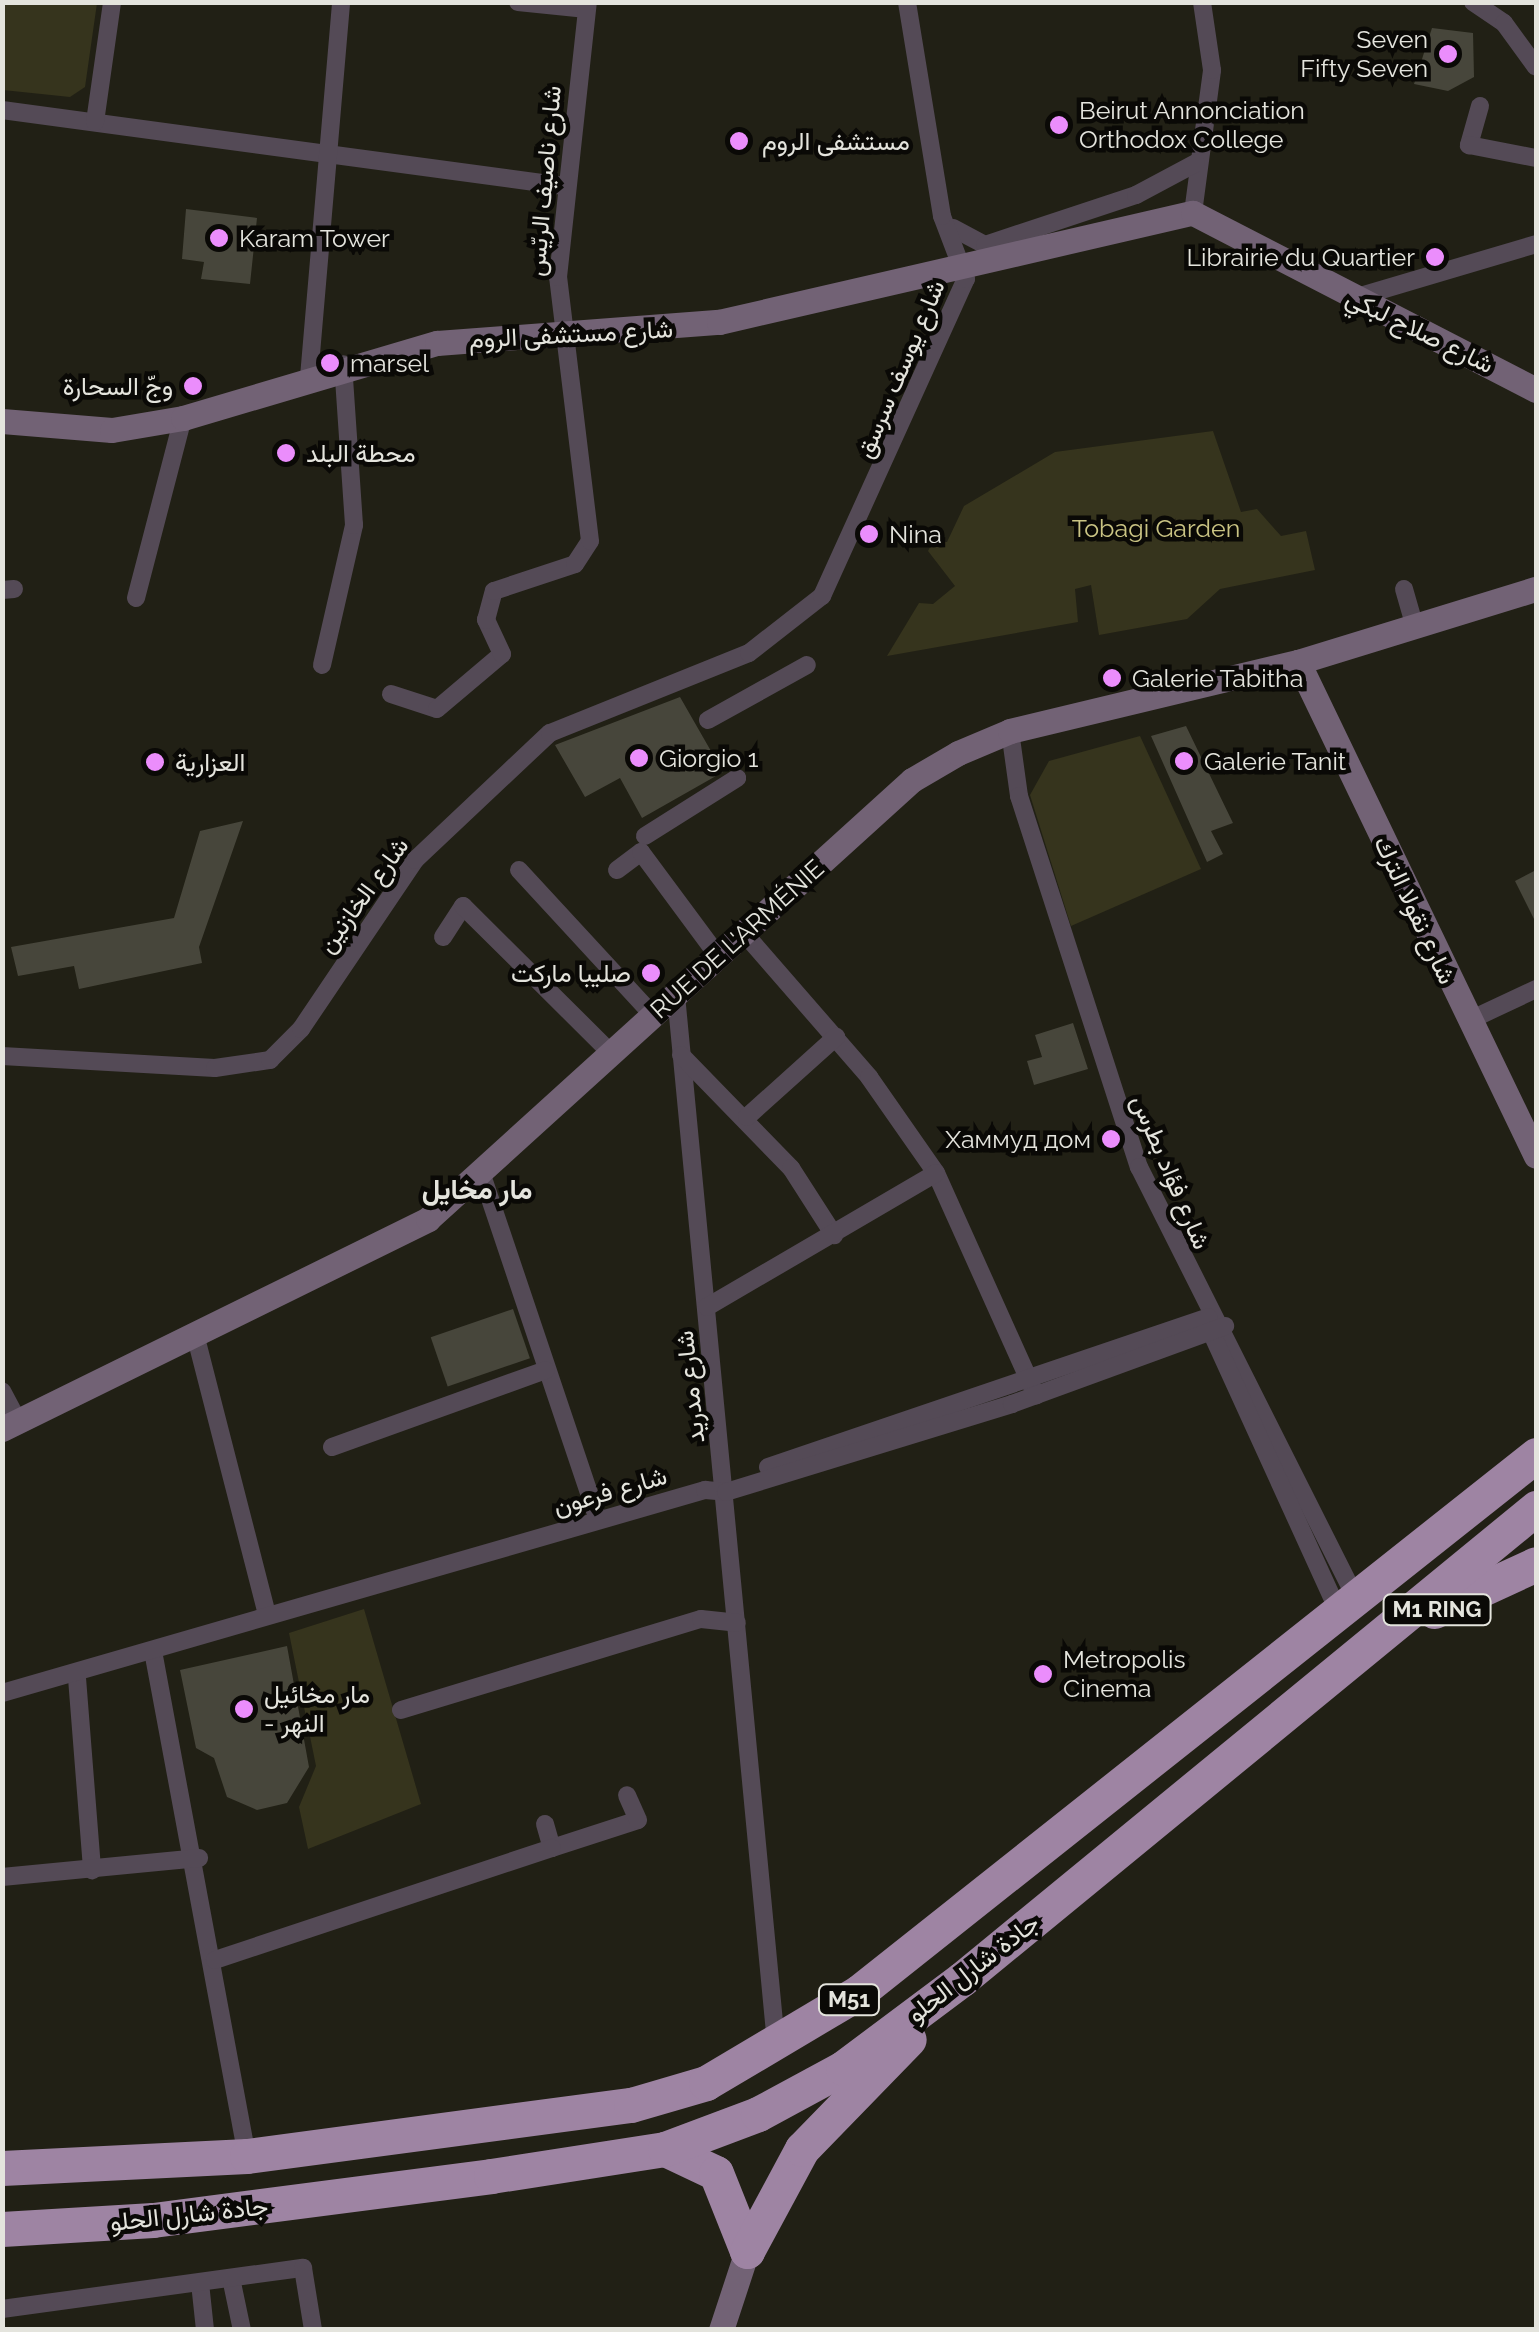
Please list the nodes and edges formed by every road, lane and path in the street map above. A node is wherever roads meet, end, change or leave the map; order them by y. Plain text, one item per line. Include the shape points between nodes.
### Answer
1 (112, 2) edge
2 (341, 2) edge
3 (518, 2) edge
4 (907, 2) edge
5 (1202, 2) edge
6 (1473, 2) edge
7 (588, 6) edge
8 (1536, 67) edge
9 (1480, 106) dead end
10 (2, 110) edge
11 (95, 122) junction
12 (330, 152) junction
13 (1536, 158) edge
14 (1196, 163) junction
15 (564, 186) junction
16 (1193, 212) junction
17 (942, 216) junction
18 (1536, 244) edge
19 (964, 261) junction
20 (1354, 298) junction
21 (570, 337) junction
22 (344, 364) junction
23 (309, 376) junction
24 (1536, 390) edge
25 (183, 418) junction
26 (2, 422) edge
27 (1404, 589) dead end
28 (1536, 589) edge
29 (136, 598) dead end
30 (1414, 625) junction
31 (748, 653) joint
32 (1298, 662) junction
33 (322, 665) dead end
34 (807, 665) dead end
35 (391, 694) dead end
36 (708, 720) dead end
37 (1010, 731) junction
38 (737, 778) dead end
39 (645, 836) dead end
40 (519, 870) dead end
41 (617, 870) dead end
42 (744, 933) junction
43 (443, 937) dead end
44 (718, 956) junction
45 (1536, 988) edge
46 (676, 995) junction
47 (653, 1015) junction
48 (1468, 1021) junction
49 (836, 1037) junction
50 (611, 1053) junction
51 (682, 1055) junction
52 (2, 1056) edge
53 (747, 1117) junction
54 (1536, 1156) edge
55 (481, 1172) junction
56 (936, 1172) junction
57 (834, 1235) junction
58 (707, 1307) junction
59 (1215, 1326) junction
60 (196, 1334) junction
61 (546, 1370) junction
62 (1033, 1389) junction
63 (2, 1392) edge
64 (10, 1425) edge
65 (332, 1447) dead end
66 (1536, 1455) edge
67 (725, 1486) junction
68 (1536, 1508) edge
69 (598, 1520) junction
70 (1536, 1564) edge
71 (1348, 1608) junction
72 (267, 1614) junction
73 (738, 1623) junction
74 (154, 1650) junction
75 (1343, 1665) junction
76 (77, 1678) junction
77 (2, 1693) edge
78 (401, 1710) dead end
79 (628, 1794) dead end
80 (545, 1824) dead end
81 (552, 1848) junction
82 (198, 1858) junction
83 (92, 1870) junction
84 (2, 1878) edge
85 (215, 1960) junction
86 (962, 1979) junction
87 (776, 2047) junction
88 (665, 2150) junction
89 (247, 2156) junction
90 (2, 2168) edge
91 (2, 2228) edge
92 (747, 2251) junction
93 (231, 2278) junction
94 (200, 2283) junction
95 (7, 2308) edge
96 (15, 2330) edge
97 (205, 2330) edge
98 (242, 2330) edge
99 (313, 2330) edge
100 (721, 2330) edge

1 - 11 street
2 - 12 street
3 - 7 street
4 - 17 street, شارع يوسف سرسق
5 - 14 street via 1212,70
6 - 8 street via 1504,23
7 - 15 street, شارع ناصيف الريّس
9 - 13 street via 1469,145
10 - 11 street
11 - 12 street
12 - 15 street
12 - 23 street
14 - 16 street
14 - 17 street via 1136,195 984,245 966,241
15 - 21 street, شارع ناصيف الريّس via 558,276
16 - 19 street, شارع مستشفى الروم
16 - 20 street, شارع صلاح لبكي
17 - 19 street, شارع يوسف سرسق
18 - 20 street
19 - 21 street, شارع مستشفى الروم via 771,314
19 - 31 street, شارع يوسف سرسق via 932,369 832,580
20 - 24 street, شارع صلاح لبكي
21 - 22 street, شارع مستشفى الروم via 496,336
21 - 35 street, شارع ناصيف الريّس via 590,541 574,564 494,591 486,620 502,654 437,709
22 - 23 street, شارع مستشفى الروم
22 - 33 street via 354,524
23 - 25 street, شارع مستشفى الروم
25 - 26 street, شارع مستشفى الروم via 112,430
25 - 29 street
27 - 30 street
28 - 30 street, RUE DE L'ARMÉNIE
30 - 32 street, RUE DE L'ARMÉNIE
31 - 52 street, شارع الخازنين via 550,734 415,860 302,1030 270,1060 215,1068
32 - 37 street, RUE DE L'ARMÉNIE
32 - 48 street, شارع نقولا الترك
34 - 36 street
37 - 42 street, RUE DE L'ARMÉNIE via 912,780
37 - 59 street, شارع فؤاد بطرس via 1020,796 1091,1038
38 - 39 street
40 - 47 street
41 - 44 street via 641,852
42 - 44 street, RUE DE L'ARMÉNIE
42 - 49 street
43 - 50 street via 463,906
44 - 46 street, RUE DE L'ARMÉNIE
45 - 48 street
46 - 47 street, RUE DE L'ARMÉNIE
46 - 51 street, شارع مدريد
47 - 50 street, RUE DE L'ARMÉNIE
48 - 54 street, شارع نقولا الترك
49 - 53 street
49 - 56 street
50 - 55 street, RUE DE L'ARMÉNIE
51 - 53 street
51 - 58 street, شارع مدريد
53 - 57 street
55 - 60 street, RUE DE L'ARMÉNIE via 428,1219
55 - 61 street
56 - 57 street
56 - 62 street
57 - 58 street
58 - 67 street, شارع مدريد
59 - 62 street, شارع فرعون
59 - 71 street, شارع فؤاد بطرس
60 - 64 street, RUE DE L'ARMÉNIE
60 - 72 street
61 - 65 street
61 - 69 street
62 - 67 street, شارع فرعون
63 - 64 street
66 - 71 highway, جادة شارل الحلو / M51
67 - 69 street, شارع فرعون
67 - 73 street, شارع مدريد
68 - 75 highway, جادة شارل الحلو / M51
69 - 72 street, شارع فرعون
70 - 75 highway, M1 RING
71 - 87 highway, جادة شارل الحلو / M51 via 948,1925
72 - 74 street, شارع فرعون
73 - 78 street via 701,1619
73 - 87 street, شارع مدريد
74 - 76 street, شارع فرعون
74 - 82 street
75 - 86 highway, جادة شارل الحلو / M51
76 - 77 street, شارع فرعون
76 - 83 street
79 - 81 street via 638,1820
80 - 81 street
81 - 85 street
82 - 83 street
82 - 85 street
83 - 84 street
85 - 89 street
86 - 88 highway, جادة شارل الحلو / M51 via 795,2096
86 - 92 highway via 802,2148
87 - 89 highway, جادة شارل الحلو / M51 via 631,2105
88 - 91 highway, جادة شارل الحلو / M51 via 154,2220
88 - 92 highway via 716,2173
89 - 90 highway, جادة شارل الحلو / M51
92 - 100 street
93 - 94 street
93 - 98 street
93 - 99 street via 303,2268
94 - 95 street
94 - 97 street
95 - 96 street

